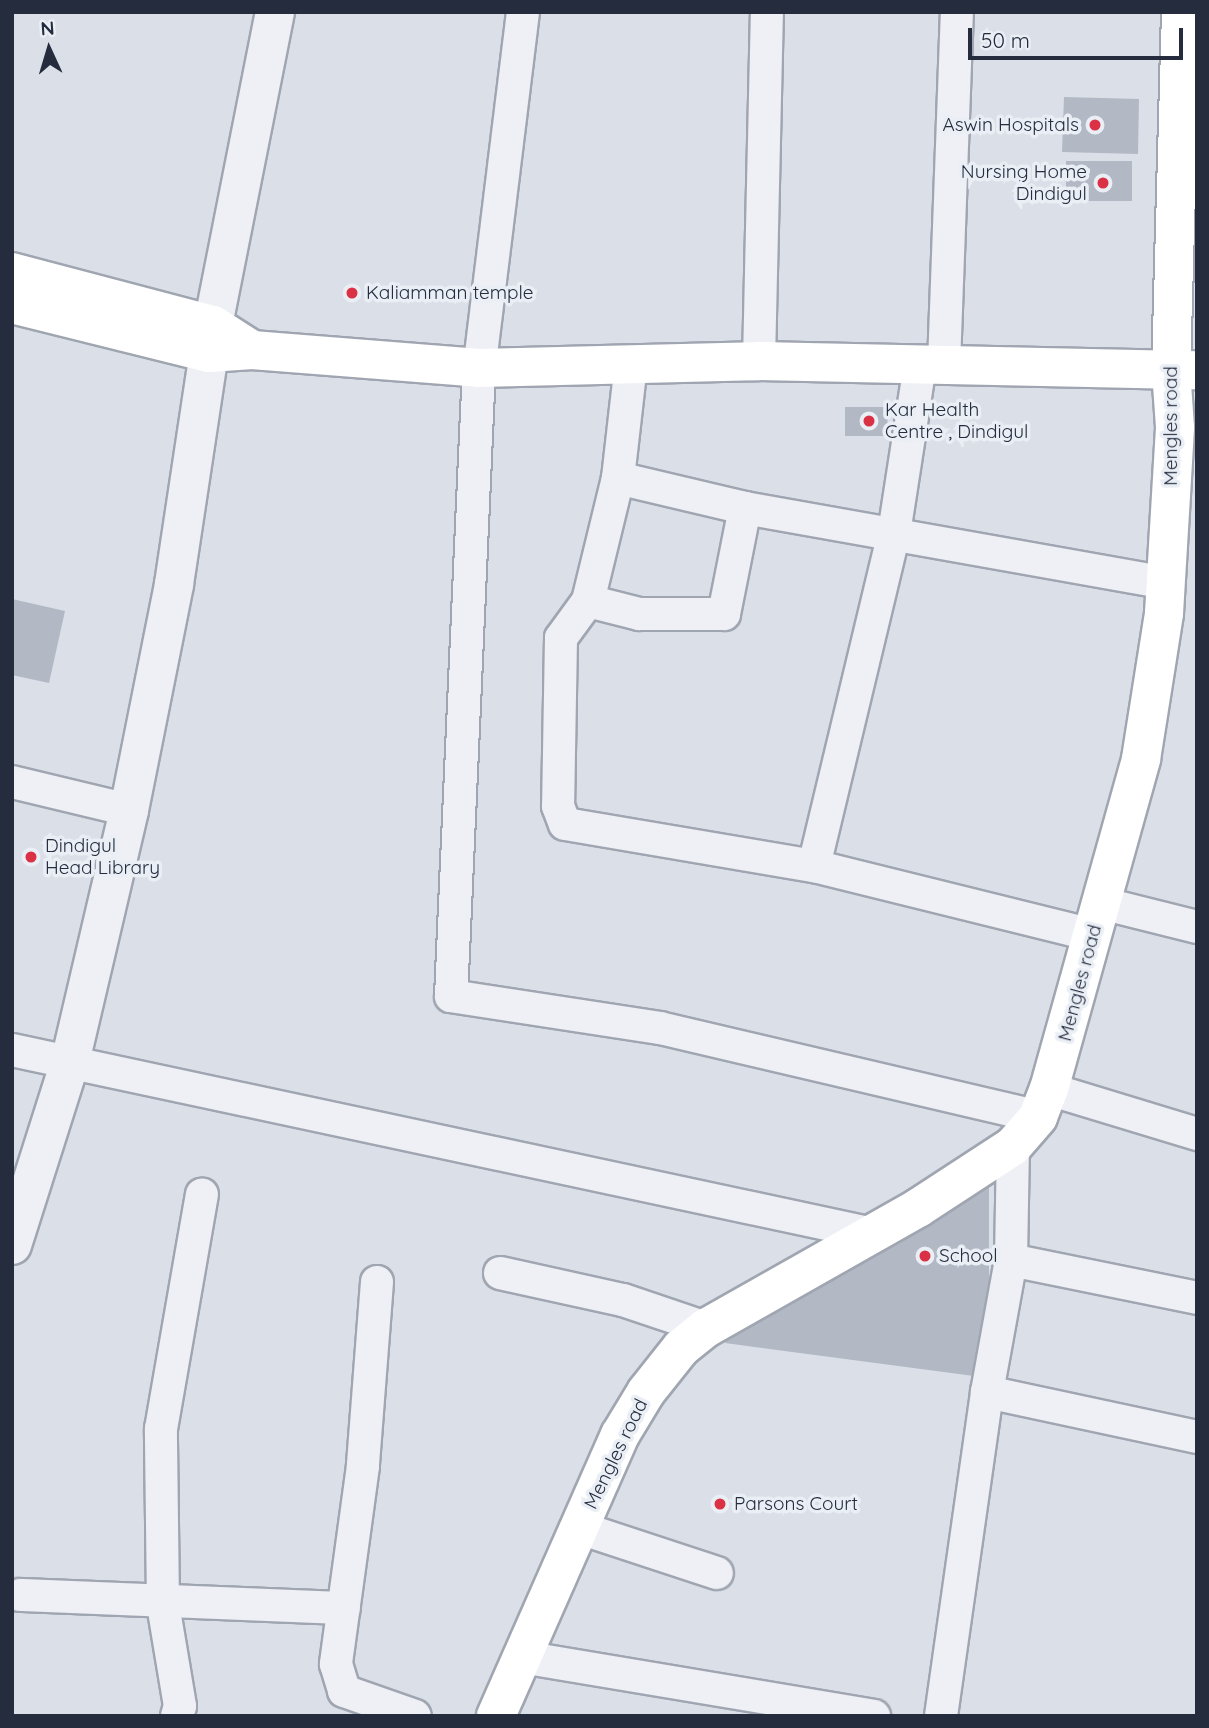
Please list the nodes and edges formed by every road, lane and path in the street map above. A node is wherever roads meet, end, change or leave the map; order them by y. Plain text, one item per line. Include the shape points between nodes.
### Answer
1 (275, 12) edge
2 (523, 12) edge
3 (767, 12) edge
4 (957, 12) edge
5 (1181, 12) edge
6 (12, 272) edge
7 (12, 304) edge
8 (211, 339) junction
9 (760, 361) junction
10 (631, 364) junction
11 (932, 364) junction
12 (479, 368) junction
13 (1184, 370) edge
14 (618, 478) junction
15 (745, 509) junction
16 (894, 533) junction
17 (1166, 583) junction
18 (588, 601) junction
19 (12, 782) edge
20 (129, 810) junction
21 (814, 866) junction
22 (1096, 919) junction
23 (1197, 927) edge
24 (12, 1050) edge
25 (70, 1062) junction
26 (1043, 1103) junction
27 (1197, 1134) edge
28 (1013, 1146) junction
29 (202, 1195) dead end
30 (873, 1234) junction
31 (12, 1245) edge
32 (1011, 1260) junction
33 (499, 1273) dead end
34 (377, 1282) dead end
35 (1197, 1298) edge
36 (706, 1328) junction
37 (987, 1392) junction
38 (1197, 1437) edge
39 (580, 1528) junction
40 (717, 1573) dead end
41 (20, 1595) dead end
42 (163, 1604) junction
43 (344, 1608) junction
44 (522, 1657) junction
45 (177, 1716) edge
46 (415, 1716) edge
47 (496, 1716) edge
48 (874, 1716) edge
49 (941, 1716) edge

1 - 8 street
2 - 12 street
3 - 9 street
4 - 11 street
5 - 13 main road, Mengles road
6 - 8 main road
7 - 8 main road
8 - 12 main road via 252,350
8 - 20 street via 174,584
9 - 10 main road
9 - 11 main road
10 - 12 main road
10 - 14 street
11 - 13 main road
11 - 16 street
12 - 26 street via 451,996 660,1028
13 - 17 main road, Mengles road via 1175,427
14 - 15 street
14 - 18 street
15 - 16 street
15 - 18 street via 724,614 639,614
16 - 17 street
16 - 21 street
17 - 22 main road, Mengles road via 1141,760
18 - 21 street via 561,638 558,806 565,824
19 - 20 street
20 - 25 street
21 - 22 street
22 - 23 street
22 - 26 main road, Mengles road
24 - 25 street
25 - 30 street
25 - 31 street
26 - 27 street
26 - 28 main road, Mengles road
28 - 30 main road, Mengles road
28 - 32 street
29 - 42 street via 161,1429
30 - 36 main road, Mengles road
32 - 35 street
32 - 37 street
33 - 36 street via 623,1300
34 - 43 street via 363,1466
36 - 39 main road, Mengles road via 681,1348 646,1392 621,1435
37 - 38 street
37 - 49 street
39 - 40 street
39 - 44 main road, Mengles road
41 - 42 street
42 - 43 street
42 - 45 street via 180,1706
43 - 46 street via 336,1664 344,1691
44 - 47 main road, Mengles road
44 - 48 street

